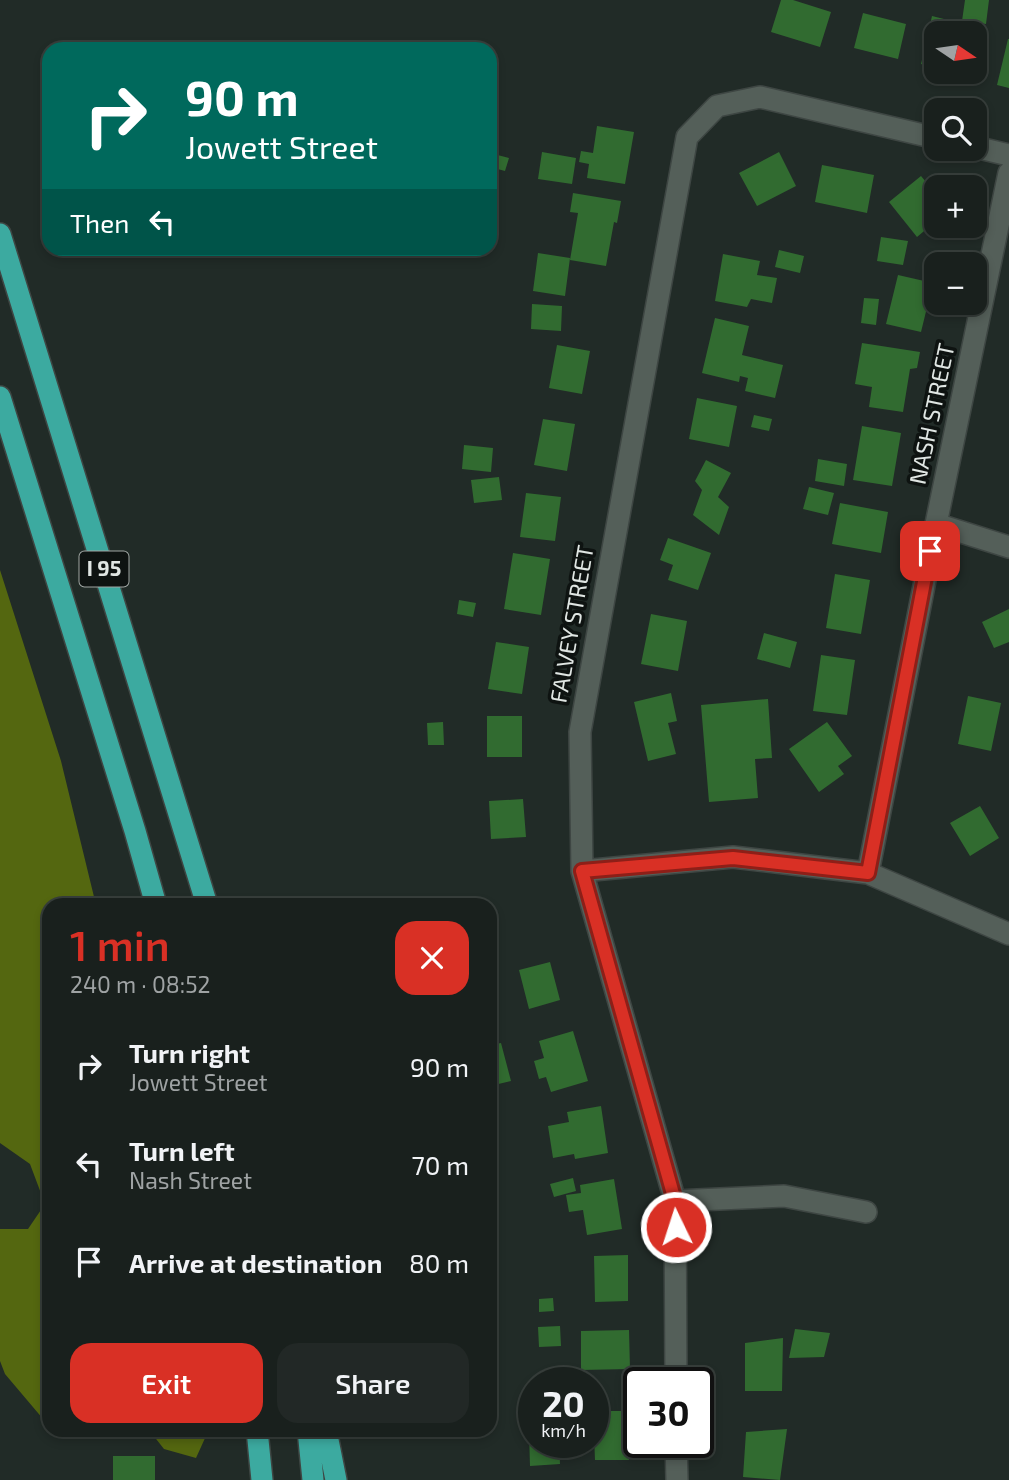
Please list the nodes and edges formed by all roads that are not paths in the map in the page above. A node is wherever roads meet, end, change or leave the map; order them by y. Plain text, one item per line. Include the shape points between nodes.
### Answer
1 (924, 135) edge
2 (987, 150) edge
3 (1009, 155) edge
4 (1009, 173) edge
5 (0, 234) edge
6 (0, 397) edge
7 (936, 524) junction
8 (1009, 547) edge
9 (582, 871) junction
10 (868, 873) junction
11 (154, 898) edge
12 (206, 898) edge
13 (1009, 934) edge
14 (675, 1201) junction
15 (866, 1212) dead end
16 (676, 1367) edge
17 (258, 1437) edge
18 (309, 1437) edge
19 (327, 1437) edge
20 (676, 1458) edge
21 (262, 1480) edge
22 (313, 1480) edge
23 (336, 1480) edge
24 (677, 1480) edge

1 - 9 street, FALVEY STREET via 760,97 717,106 687,137 580,732
2 - 3 street
4 - 7 street, NASH STREET
5 - 12 highway, I 95
6 - 11 highway, I 95
7 - 8 street
7 - 10 street, NASH STREET
9 - 10 street via 733,858
9 - 14 street, FALVEY STREET
10 - 13 street
14 - 15 street via 784,1196
14 - 16 street, FALVEY STREET
17 - 21 highway
18 - 22 highway
19 - 23 highway
20 - 24 street

